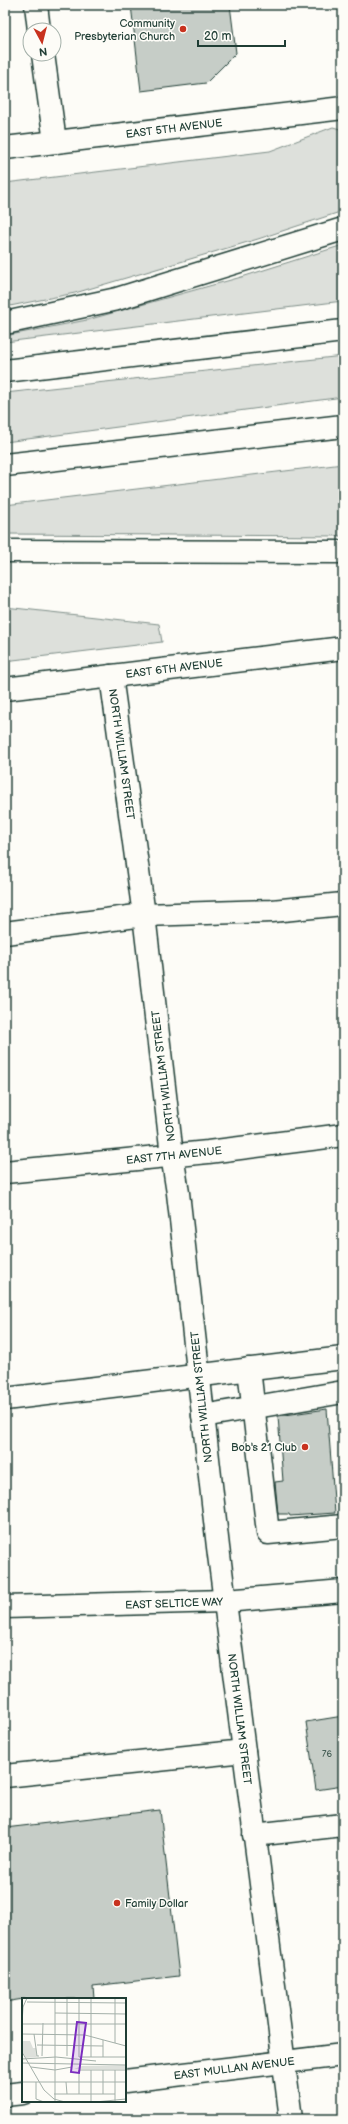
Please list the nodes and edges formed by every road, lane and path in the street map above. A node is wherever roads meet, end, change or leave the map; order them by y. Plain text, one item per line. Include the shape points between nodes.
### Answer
1 (36, 5) edge
2 (38, 22) edge
3 (44, 62) edge
4 (343, 108) edge
5 (55, 142) junction
6 (5, 148) edge
7 (343, 229) edge
8 (5, 323) edge
9 (343, 331) edge
10 (5, 371) edge
11 (343, 426) edge
12 (5, 465) edge
13 (5, 551) edge
14 (343, 552) edge
15 (343, 648) edge
16 (111, 676) junction
17 (5, 689) edge
18 (343, 904) edge
19 (144, 915) junction
20 (5, 933) edge
21 (343, 1135) edge
22 (172, 1155) junction
23 (5, 1172) edge
24 (343, 1358) edge
25 (250, 1369) junction
26 (197, 1375) junction
27 (343, 1392) edge
28 (5, 1399) edge
29 (254, 1407) junction
30 (203, 1416) junction
31 (343, 1526) edge
32 (343, 1591) edge
33 (225, 1601) junction
34 (5, 1607) edge
35 (244, 1750) junction
36 (5, 1776) edge
37 (343, 1825) edge
38 (254, 1835) junction
39 (343, 2055) edge
40 (284, 2063) junction
41 (126, 2081) edge
42 (22, 2093) edge
43 (5, 2095) edge
44 (291, 2119) edge

1 - 2 main road
3 - 5 main road
4 - 5 main road, EAST 5TH AVENUE
5 - 6 main road, EAST 5TH AVENUE
7 - 8 main road via 117,299
9 - 10 main road
11 - 12 main road
13 - 14 main road
15 - 16 main road, EAST 6TH AVENUE
16 - 17 main road, EAST 6TH AVENUE
16 - 19 main road, NORTH WILLIAM STREET
18 - 19 main road via 272,911
19 - 20 main road
19 - 22 main road, NORTH WILLIAM STREET
21 - 22 main road, EAST 7TH AVENUE
22 - 23 main road, EAST 7TH AVENUE
22 - 26 main road, NORTH WILLIAM STREET
24 - 25 main road
25 - 26 main road
25 - 29 main road
26 - 28 main road
26 - 30 main road, NORTH WILLIAM STREET
27 - 29 main road
29 - 30 main road
29 - 31 main road via 268,1533
30 - 33 main road, NORTH WILLIAM STREET
32 - 33 main road, EAST SELTICE WAY
33 - 34 main road, EAST SELTICE WAY
33 - 35 main road, NORTH WILLIAM STREET
35 - 36 main road
35 - 38 main road, NORTH WILLIAM STREET
37 - 38 main road
38 - 40 main road, NORTH WILLIAM STREET
39 - 40 main road, EAST MULLAN AVENUE
40 - 41 main road, EAST MULLAN AVENUE
40 - 44 main road, NORTH WILLIAM STREET
42 - 43 main road

